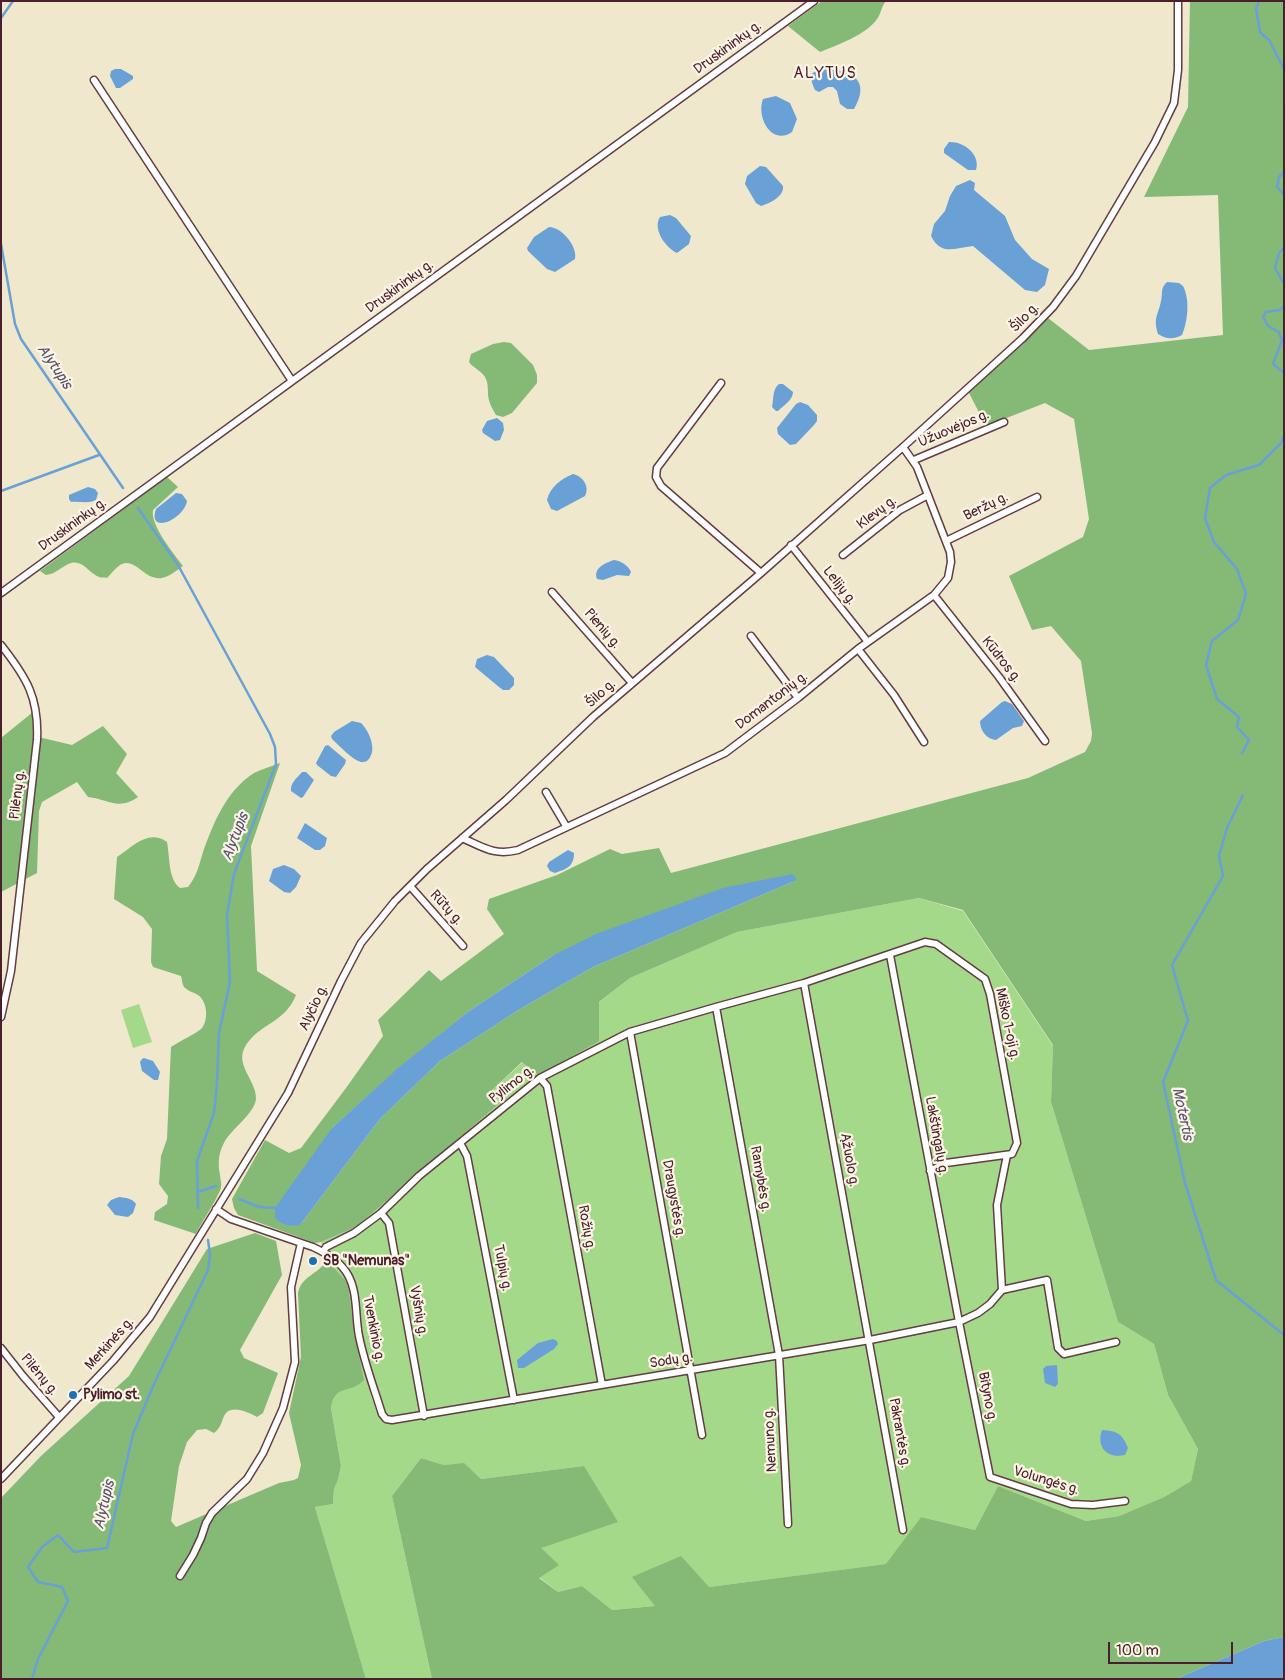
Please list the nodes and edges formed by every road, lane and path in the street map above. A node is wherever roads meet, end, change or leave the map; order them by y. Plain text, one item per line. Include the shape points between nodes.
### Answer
1 (814, 1) edge
2 (1178, 1) edge
3 (94, 80) dead end
4 (292, 382) junction
5 (721, 383) dead end
6 (1004, 422) dead end
7 (903, 447) junction
8 (914, 460) junction
9 (928, 495) junction
10 (1037, 497) dead end
11 (946, 540) junction
12 (791, 545) junction
13 (843, 555) dead end
14 (761, 573) junction
15 (552, 592) dead end
16 (1, 593) edge
17 (934, 595) junction
18 (751, 636) dead end
19 (868, 642) junction
20 (1, 645) edge
21 (858, 649) junction
22 (632, 683) junction
23 (798, 698) junction
24 (1045, 741) dead end
25 (924, 742) dead end
26 (546, 792) dead end
27 (566, 826) junction
28 (462, 838) junction
29 (410, 886) junction
30 (463, 946) dead end
31 (890, 955) junction
32 (804, 983) junction
33 (716, 1006) junction
34 (1, 1017) edge
35 (630, 1032) junction
36 (540, 1078) junction
37 (460, 1143) junction
38 (1006, 1155) junction
39 (930, 1171) junction
40 (216, 1209) junction
41 (381, 1213) junction
42 (301, 1243) junction
43 (323, 1252) junction
44 (1002, 1290) junction
45 (959, 1322) junction
46 (870, 1340) junction
47 (1116, 1342) dead end
48 (1, 1348) edge
49 (779, 1355) junction
50 (691, 1371) junction
51 (602, 1385) junction
52 (514, 1400) junction
53 (424, 1416) junction
54 (59, 1417) junction
55 (386, 1419) joint
56 (702, 1435) dead end
57 (990, 1477) joint
58 (1, 1479) edge
59 (1125, 1501) dead end
60 (788, 1524) dead end
61 (904, 1530) dead end
62 (180, 1576) dead end

1 - 4 street, Druskininkų g.
2 - 7 street, Šilo g. via 1178,70 1174,103 1076,276 1024,338
3 - 4 street
4 - 16 street, Druskininkų g.
5 - 14 street via 657,468 656,477 662,486
6 - 8 street, Užuovėjos g.
7 - 8 street, Domantonių g.
7 - 12 street, Šilo g.
8 - 9 street, Domantonių g.
9 - 11 street, Domantonių g.
9 - 13 street, Klevų g. via 900,510
10 - 11 street, Beržų g.
11 - 17 street, Domantonių g. via 950,571
12 - 14 street, Šilo g.
12 - 19 street, Lelijų g.
14 - 22 street, Šilo g.
15 - 22 street, Pienių g.
17 - 19 street, Domantonių g.
17 - 24 street, Kūdros g.
18 - 23 street
19 - 21 street, Domantonių g.
20 - 34 street, Pilėnų g. via 32,693 38,722 11,971
21 - 23 street, Domantonių g.
21 - 25 street via 894,695
22 - 28 street, Šilo g.
23 - 27 street, Domantonių g. via 725,753
26 - 27 street
27 - 28 street, Domantonių g. via 506,853 495,852
28 - 29 street, Alyčio g.
29 - 30 street, Rūtų g.
29 - 40 street, Alyčio g. via 361,943 288,1093
31 - 32 street, Pylimo g.
31 - 38 street, Miško 1-oji g. via 925,942 936,944 984,979 990,994 1017,1143 1014,1152
31 - 39 street, Lakštingalų g.
32 - 33 street, Pylimo g.
32 - 46 street, Ąžuolo g.
33 - 35 street, Pylimo g.
33 - 49 street, Ramybės g.
35 - 36 street, Pylimo g.
35 - 50 street, Draugystės g.
36 - 37 street, Pylimo g.
36 - 51 street, Rožių g. via 547,1086
37 - 41 street, Pylimo g.
37 - 52 street, Tulpių g. via 467,1156
38 - 39 street via 946,1163
38 - 44 street via 997,1205
39 - 45 street, Lakštingalų g.
40 - 42 street via 231,1219
40 - 54 street, Merkinės g. via 150,1318
41 - 43 street, Pylimo g.
41 - 53 street, Vyšnių g. via 389,1223
42 - 43 street
42 - 62 street via 291,1286 295,1362 283,1408 263,1453 247,1479 212,1513
43 - 55 street, Tvenkinio g. via 343,1266 349,1275 360,1338
44 - 45 street, Sodų g. via 978,1313
44 - 47 street via 1047,1280 1058,1348 1064,1354
45 - 46 street, Sodų g.
45 - 57 street, Bityno g.
46 - 49 street, Sodų g.
46 - 61 street, Pakrantės g.
48 - 54 street, Pilėnų g.
49 - 50 street, Sodų g.
49 - 60 street, Nemuno g.
50 - 51 street, Sodų g.
50 - 56 street, Draugystės g.
51 - 52 street, Sodų g.
52 - 53 street, Sodų g.
53 - 55 street, Sodų g.
54 - 58 street, Merkinės g.
57 - 59 street, Volungės g. via 1071,1504

